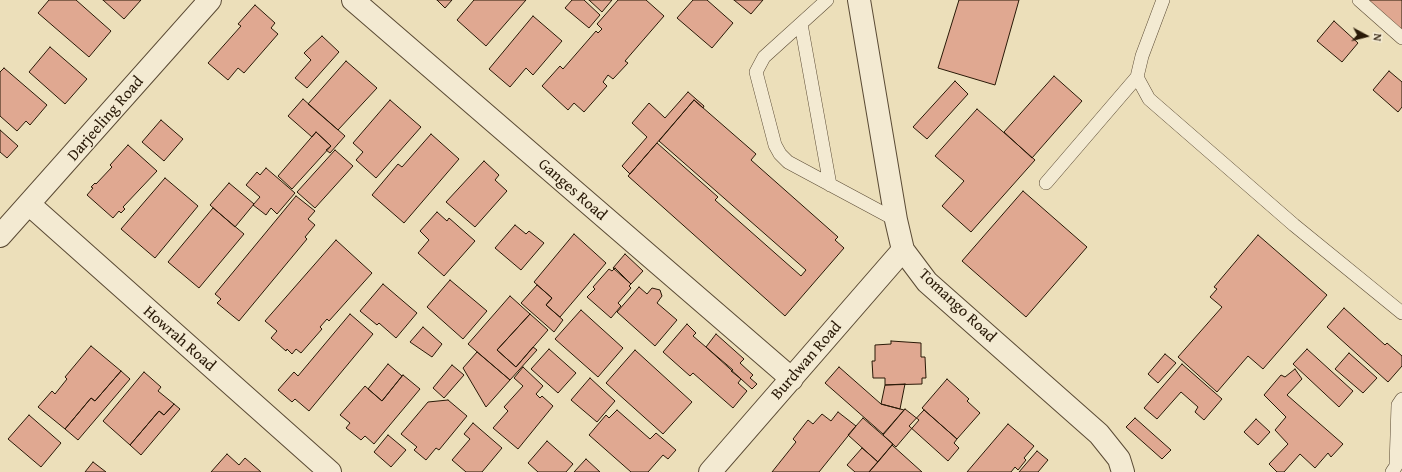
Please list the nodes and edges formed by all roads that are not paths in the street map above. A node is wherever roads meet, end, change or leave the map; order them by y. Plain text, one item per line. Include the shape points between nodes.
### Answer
1 (210, 0) edge
2 (353, 0) edge
3 (827, 0) edge
4 (859, 0) edge
5 (1163, 0) edge
6 (1359, 0) edge
7 (801, 24) junction
8 (1402, 38) edge
9 (1137, 77) junction
10 (1046, 183) dead end
11 (830, 185) junction
12 (30, 205) junction
13 (896, 220) junction
14 (0, 236) edge
15 (903, 250) junction
16 (1402, 313) edge
17 (792, 379) junction
18 (1402, 399) edge
19 (330, 472) edge
20 (710, 472) edge
21 (1123, 472) edge
22 (1392, 472) edge

1 - 12 street, Darjeeling Road
2 - 17 street, Ganges Road
3 - 7 lane
4 - 13 street, Tomango Road
5 - 9 lane
6 - 8 lane
7 - 11 lane
7 - 11 lane via 764,57 756,72 775,145 780,154 788,162
9 - 10 lane
9 - 16 lane via 1149,100 1294,225
11 - 13 lane
12 - 14 street, Darjeeling Road
12 - 19 street, Howrah Road
13 - 15 street, Tomango Road
15 - 17 street, Burdwan Road
15 - 21 street, Tomango Road via 927,282 1099,434 1119,459
17 - 20 street, Burdwan Road
18 - 22 lane via 1398,405 1396,466

